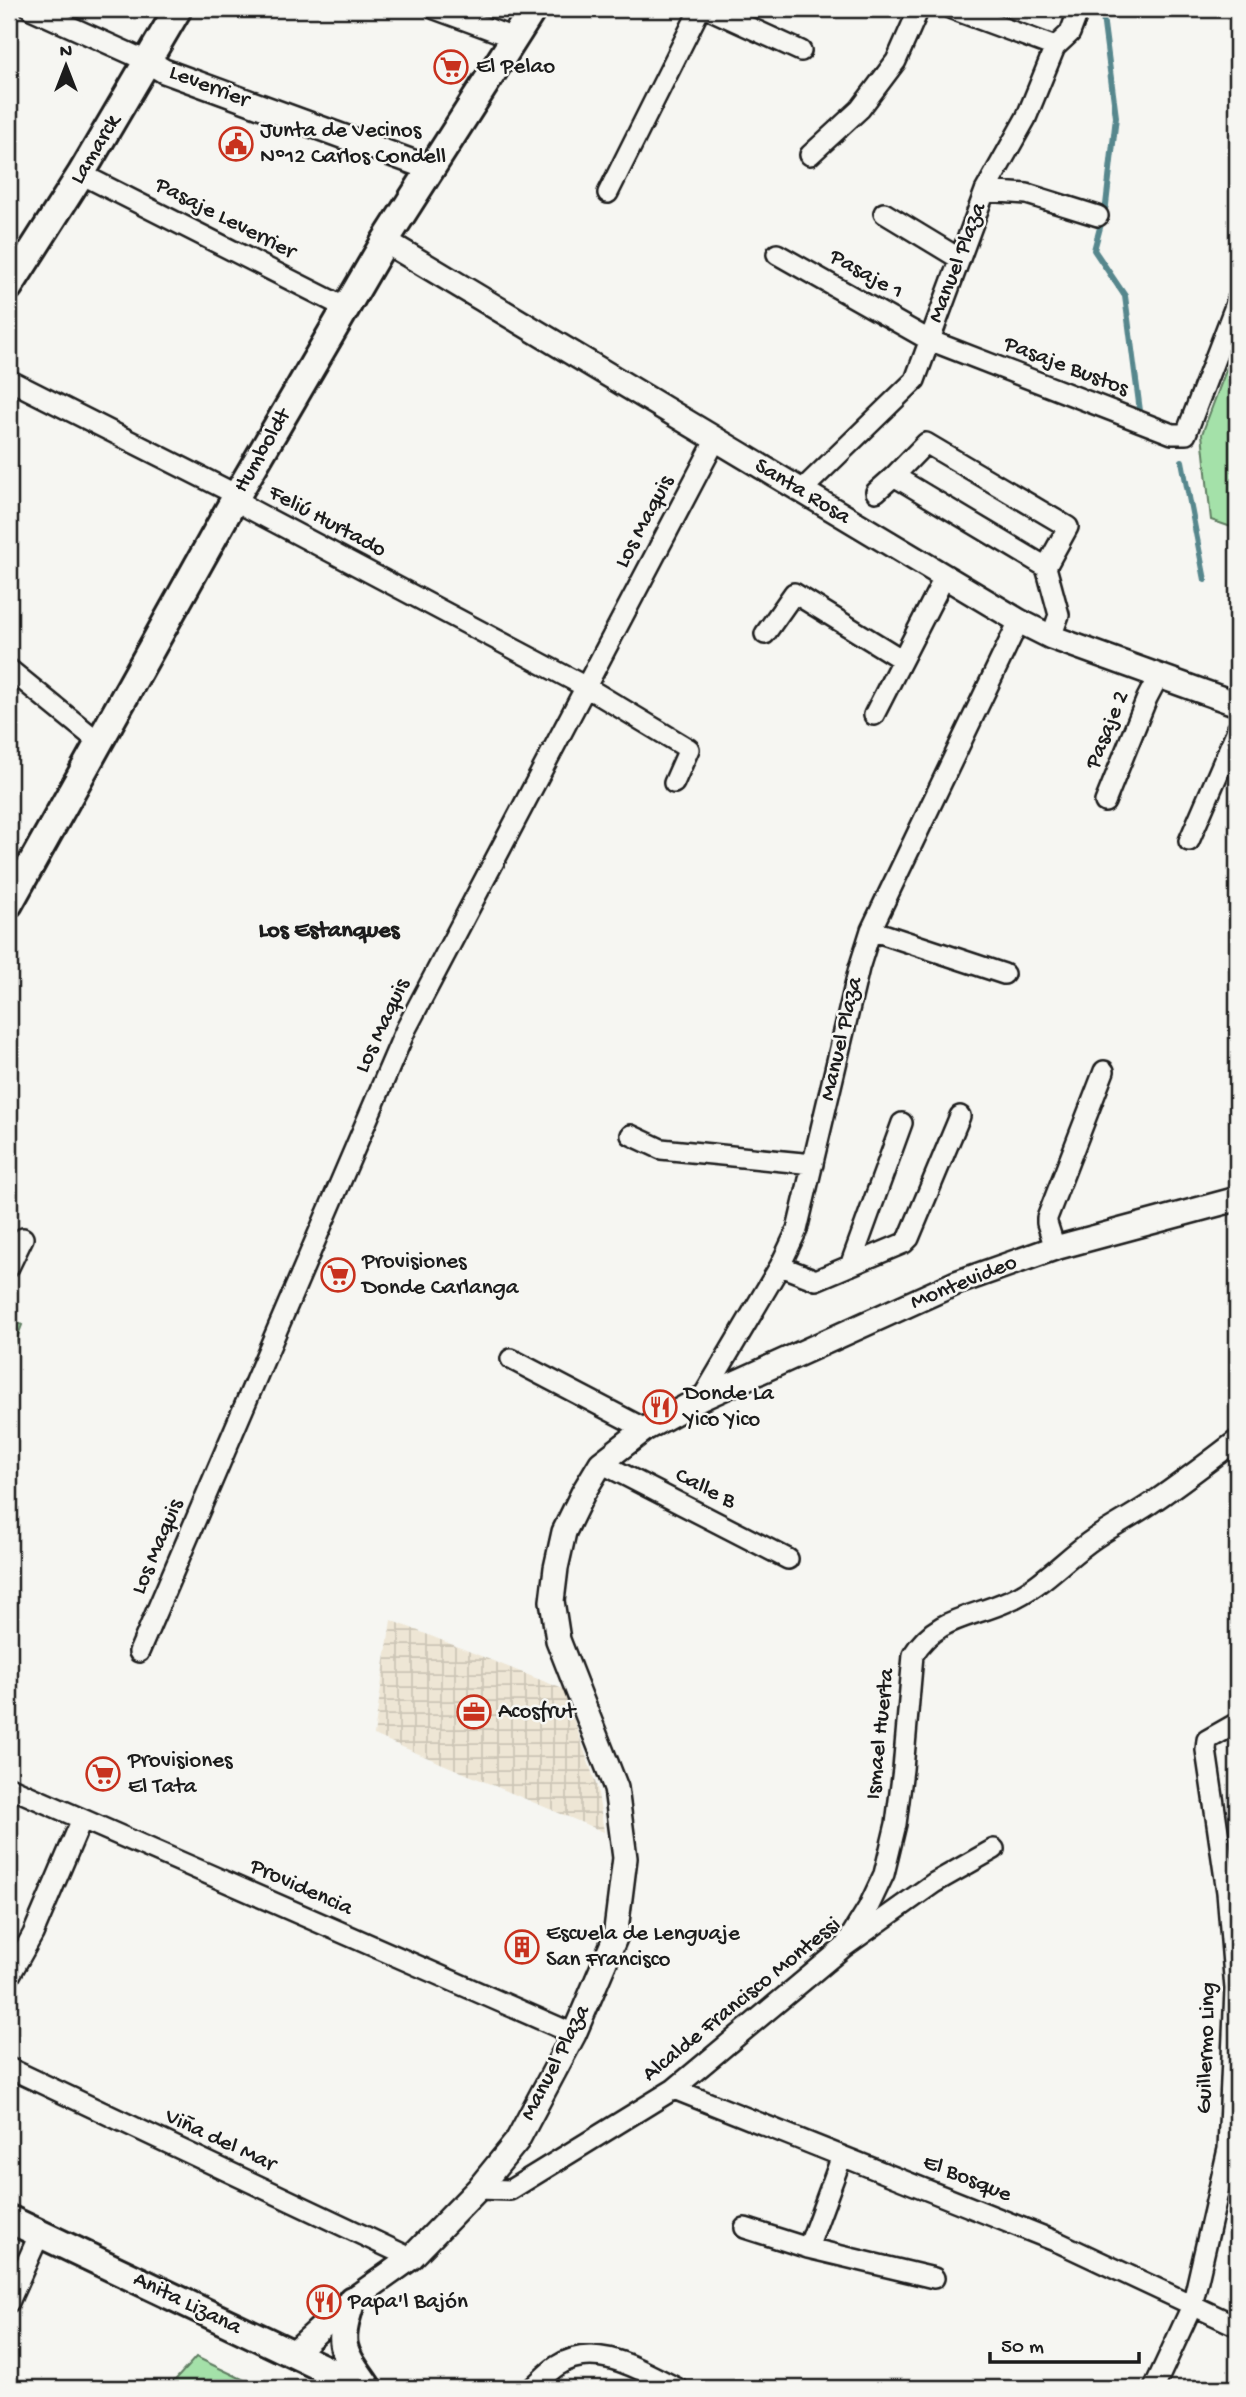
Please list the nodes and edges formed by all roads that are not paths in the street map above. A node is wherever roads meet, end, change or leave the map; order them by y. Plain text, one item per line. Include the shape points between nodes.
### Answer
1 (31, 9) edge
2 (178, 9) edge
3 (435, 9) edge
4 (533, 9) edge
5 (700, 9) edge
6 (709, 9) edge
7 (919, 9) edge
8 (953, 9) edge
9 (1079, 9) edge
10 (514, 38) junction
11 (1055, 47) junction
12 (801, 51) dead end
13 (149, 62) junction
14 (810, 155) dead end
15 (432, 169) junction
16 (82, 174) junction
17 (985, 191) junction
18 (608, 193) dead end
19 (884, 213) dead end
20 (1098, 216) dead end
21 (385, 241) junction
22 (777, 254) dead end
23 (960, 259) junction
24 (9, 288) edge
25 (1237, 301) edge
26 (346, 308) junction
27 (929, 340) junction
28 (9, 380) edge
29 (715, 441) junction
30 (894, 475) junction
31 (802, 490) junction
32 (876, 492) dead end
33 (237, 495) junction
34 (1046, 567) junction
35 (944, 578) junction
36 (1019, 621) junction
37 (765, 634) dead end
38 (1051, 637) junction
39 (901, 659) junction
40 (9, 668) edge
41 (1158, 677) junction
42 (586, 688) junction
43 (1237, 704) edge
44 (874, 715) dead end
45 (1237, 730) edge
46 (100, 743) junction
47 (674, 783) dead end
48 (1105, 802) dead end
49 (1189, 841) dead end
50 (9, 904) edge
51 (871, 930) junction
52 (1004, 974) dead end
53 (1104, 1071) dead end
54 (960, 1116) dead end
55 (902, 1123) dead end
56 (631, 1135) dead end
57 (813, 1164) junction
58 (1237, 1199) edge
59 (23, 1238) dead end
60 (1055, 1248) junction
61 (9, 1266) edge
62 (780, 1266) junction
63 (849, 1266) junction
64 (511, 1359) dead end
65 (702, 1398) junction
66 (645, 1429) junction
67 (1237, 1440) edge
68 (601, 1464) junction
69 (788, 1559) dead end
70 (139, 1652) dead end
71 (1237, 1723) edge
72 (9, 1787) edge
73 (82, 1819) junction
74 (994, 1849) dead end
75 (844, 1947) junction
76 (9, 1977) edge
77 (1236, 1989) edge
78 (574, 2034) junction
79 (9, 2068) edge
80 (674, 2089) junction
81 (842, 2156) junction
82 (478, 2189) junction
83 (9, 2219) edge
84 (745, 2228) dead end
85 (40, 2234) junction
86 (808, 2248) junction
87 (411, 2258) junction
88 (934, 2278) dead end
89 (352, 2300) junction
90 (9, 2302) edge
91 (1192, 2306) junction
92 (1237, 2326) edge
93 (292, 2354) junction
94 (367, 2388) edge
95 (532, 2388) edge
96 (677, 2388) edge
97 (1154, 2388) edge

1 - 13 street, Leverrier
2 - 13 main road, Lamarck
3 - 10 street
4 - 10 main road, Humboldt
5 - 18 street
6 - 12 street
7 - 14 street via 896,61 860,109
8 - 11 street
9 - 11 street, Manuel Plaza via 1070,33
10 - 15 main road, Humboldt
11 - 17 street, Manuel Plaza via 1026,118
13 - 15 street, Leverrier
13 - 16 main road, Lamarck
15 - 21 main road, Humboldt
16 - 24 main road, Lamarck
16 - 26 street, Pasaje Leverrier
17 - 20 street via 1027,194
17 - 23 street, Manuel Plaza
19 - 23 street
21 - 26 main road, Humboldt
21 - 29 street, Santa Rosa
22 - 27 street, Pasaje 1
23 - 27 street, Manuel Plaza
25 - 27 street, Pasaje Bustos via 1186,434 1172,434
26 - 33 main road, Humboldt
27 - 31 street, Manuel Plaza via 915,380
28 - 33 street, Feliú Hurtado
29 - 31 street, Santa Rosa
29 - 42 street, Los Maquis
30 - 32 street
30 - 34 street
30 - 34 street via 926,443 1068,527
31 - 35 street, Santa Rosa
33 - 42 street, Feliú Hurtado via 248,508
33 - 46 main road, Humboldt
34 - 38 street via 1059,615
35 - 36 street, Santa Rosa
35 - 39 street
36 - 38 street, Santa Rosa
36 - 51 street, Manuel Plaza
37 - 39 street via 794,593
38 - 41 street, Santa Rosa
39 - 44 street
40 - 46 street
41 - 43 street, Santa Rosa
41 - 48 street, Pasaje 2
42 - 47 street, Feliú Hurtado via 689,749
42 - 70 street, Los Maquis via 406,1029
45 - 49 street
46 - 50 main road, Humboldt
51 - 52 street
51 - 57 street, Manuel Plaza
53 - 60 street via 1047,1218
54 - 63 street via 909,1238
55 - 63 street
56 - 57 street via 661,1149
57 - 62 street, Manuel Plaza via 797,1230
58 - 60 street, Montevideo
59 - 61 street
60 - 65 street, Montevideo via 956,1283
62 - 63 street via 816,1280
62 - 65 street, Manuel Plaza
64 - 66 street
65 - 66 street, Manuel Plaza
66 - 68 street, Manuel Plaza
67 - 75 street, Ismael Huerta via 1151,1504 1095,1538 1032,1589 938,1627 922,1640 913,1655 896,1824 884,1874
68 - 69 street, Calle B
68 - 78 street, Manuel Plaza via 564,1532 552,1601 558,1640 616,1787 625,1858 615,1938
71 - 77 street, Guillermo Ling via 1207,1740 1206,1750
72 - 73 street, Providencia
73 - 76 street via 33,1934
73 - 78 street, Providencia
74 - 75 street, Alcalde Francisco Montessi via 934,1883
75 - 80 street, Alcalde Francisco Montessi
77 - 91 street, Guillermo Ling via 1228,2149
78 - 82 street, Manuel Plaza via 517,2141
79 - 87 street, Viña del Mar
80 - 81 street, El Bosque
80 - 82 street, Alcalde Francisco Montessi via 510,2190
81 - 86 street
81 - 91 street, El Bosque via 1060,2243
82 - 87 street, Manuel Plaza
83 - 85 main road, Anita Lizana
84 - 86 street
85 - 90 street
85 - 93 main road, Anita Lizana
86 - 88 street
87 - 89 street, Manuel Plaza
89 - 93 street, Manuel Plaza
89 - 94 main road via 342,2329 345,2356
91 - 92 street, El Bosque
91 - 97 street, Guillermo Ling
93 - 94 main road, Anita Lizana
95 - 96 street via 558,2366 588,2355 623,2363

